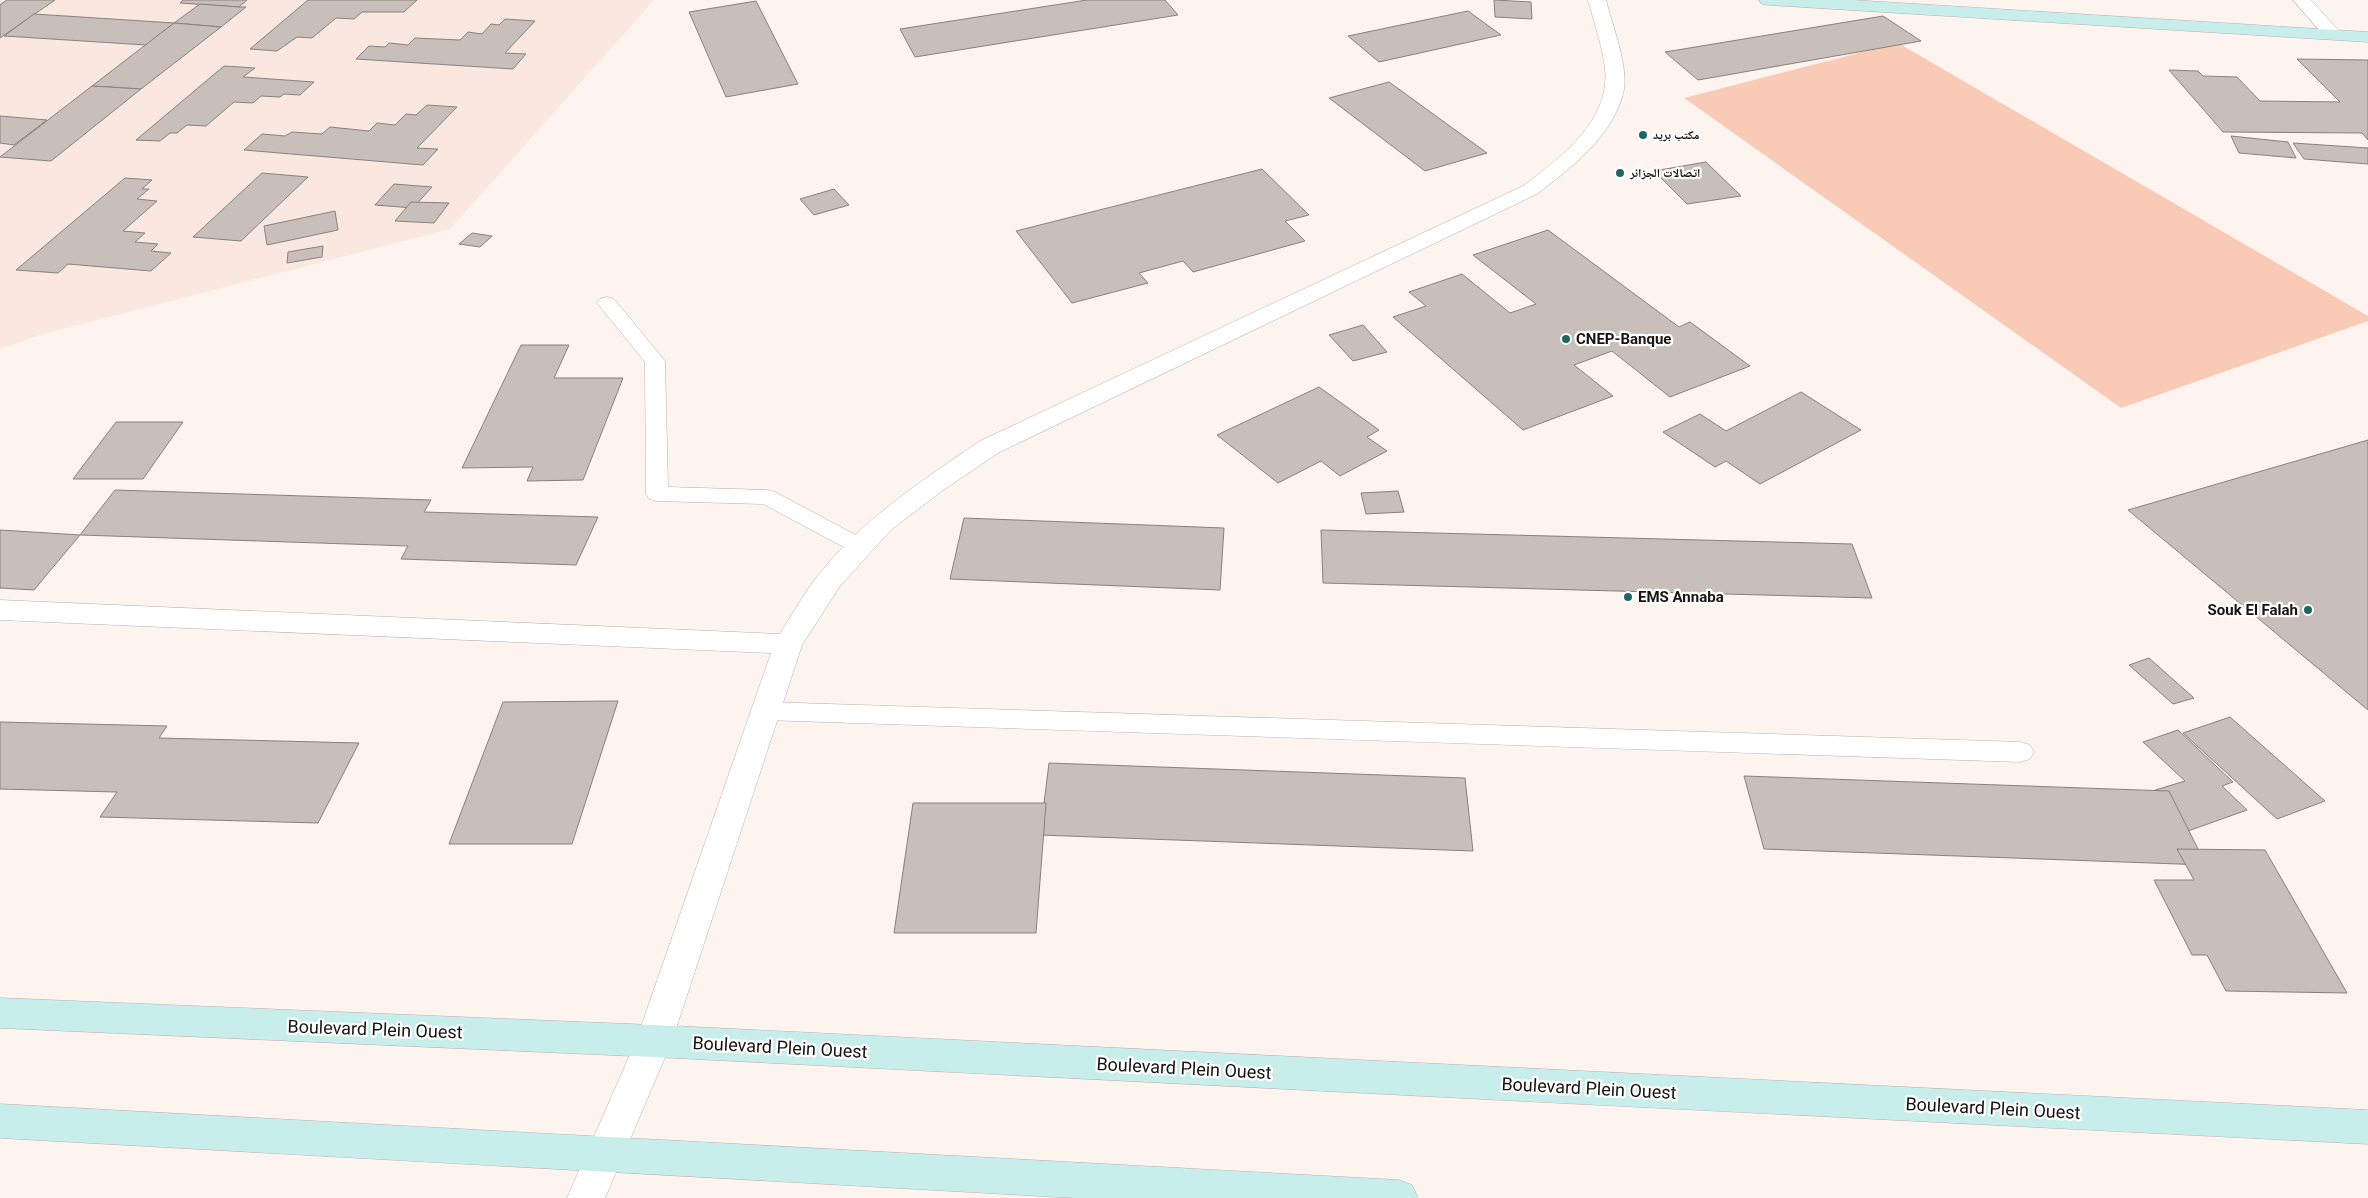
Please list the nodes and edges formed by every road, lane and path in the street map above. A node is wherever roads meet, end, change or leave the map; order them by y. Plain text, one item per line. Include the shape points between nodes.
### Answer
1 (1597, 0) edge
2 (1768, 0) edge
3 (2302, 0) edge
4 (2333, 35) junction
5 (2368, 37) edge
6 (607, 303) dead end
7 (861, 547) junction
8 (0, 610) edge
9 (788, 644) junction
10 (765, 711) junction
11 (2021, 752) dead end
12 (0, 1013) edge
13 (654, 1041) junction
14 (0, 1121) edge
15 (2368, 1127) edge
16 (604, 1153) junction
17 (586, 1198) edge
18 (1400, 1198) edge

1 - 7 street via 1614,68 1614,94 1599,124 1573,157 1530,190 989,447 882,524
2 - 4 main road
3 - 4 street
4 - 5 main road
6 - 7 lane via 654,361 657,494 767,497
7 - 9 street via 830,579
8 - 9 street
9 - 10 street
10 - 11 lane
10 - 13 street
12 - 13 main road, Boulevard Plein Ouest
13 - 15 main road, Boulevard Plein Ouest
13 - 16 street
14 - 16 main road
16 - 17 street
16 - 18 main road

